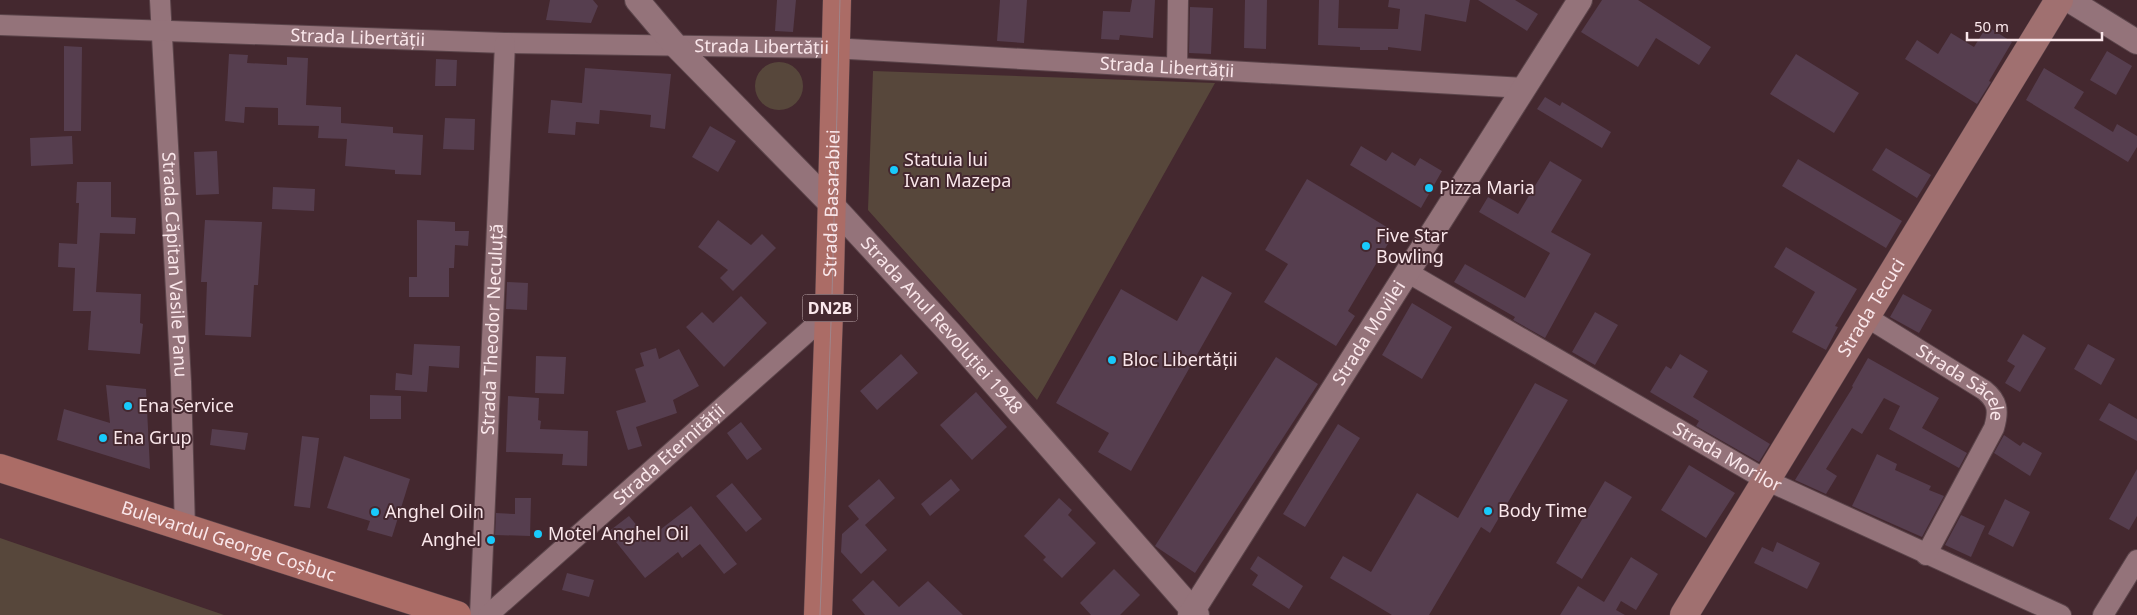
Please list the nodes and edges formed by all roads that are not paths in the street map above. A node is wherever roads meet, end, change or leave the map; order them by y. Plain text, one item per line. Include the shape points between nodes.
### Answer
1 (160, 0) edge
2 (637, 0) edge
3 (837, 0) edge
4 (1178, 0) edge
5 (1580, 0) edge
6 (2058, 0) edge
7 (2069, 0) edge
8 (0, 25) edge
9 (162, 32) junction
10 (2137, 42) edge
11 (505, 43) junction
12 (675, 45) junction
13 (835, 48) junction
14 (1177, 68) junction
15 (1524, 88) junction
16 (832, 206) junction
17 (1407, 272) junction
18 (829, 313) junction
19 (1865, 316) junction
20 (0, 468) edge
21 (1766, 480) junction
22 (185, 529) junction
23 (1926, 555) junction
24 (2137, 560) edge
25 (1193, 614) edge
26 (457, 615) edge
27 (480, 615) edge
28 (488, 615) edge
29 (818, 615) edge
30 (1684, 615) edge
31 (2061, 615) edge
32 (2103, 615) edge

1 - 9 street, Strada Căpitan Vasile Panu
2 - 12 street, Strada Anul Revoluției 1948
3 - 13 main road, Strada Basarabiei / DN2B
4 - 14 street
5 - 15 street, Strada Movilei
6 - 19 main road, Strada Tecuci
7 - 10 street
8 - 9 street, Strada Libertății
9 - 11 street, Strada Libertății
9 - 22 street, Strada Căpitan Vasile Panu via 181,382
11 - 12 street, Strada Libertății
11 - 27 street, Strada Theodor Neculuță
12 - 13 street, Strada Libertății
12 - 16 street, Strada Anul Revoluției 1948
13 - 14 street, Strada Libertății
13 - 16 main road, Strada Basarabiei / DN2B
14 - 15 street, Strada Libertății
15 - 17 street, Strada Movilei
16 - 18 main road, Strada Basarabiei / DN2B
16 - 25 street, Strada Anul Revoluției 1948 via 950,333
17 - 21 street, Strada Morilor
17 - 25 street, Strada Movilei
18 - 28 street, Strada Eternității
18 - 29 main road, Strada Basarabiei / DN2B
19 - 21 main road, Strada Tecuci
19 - 23 street, Strada Săcele via 1984,390 1997,406 1994,428
20 - 22 main road, Bulevardul George Coșbuc
21 - 23 street, Strada Morilor
21 - 30 main road, Strada Tecuci
22 - 26 main road, Bulevardul George Coșbuc
23 - 31 street, Strada Morilor
24 - 32 street

